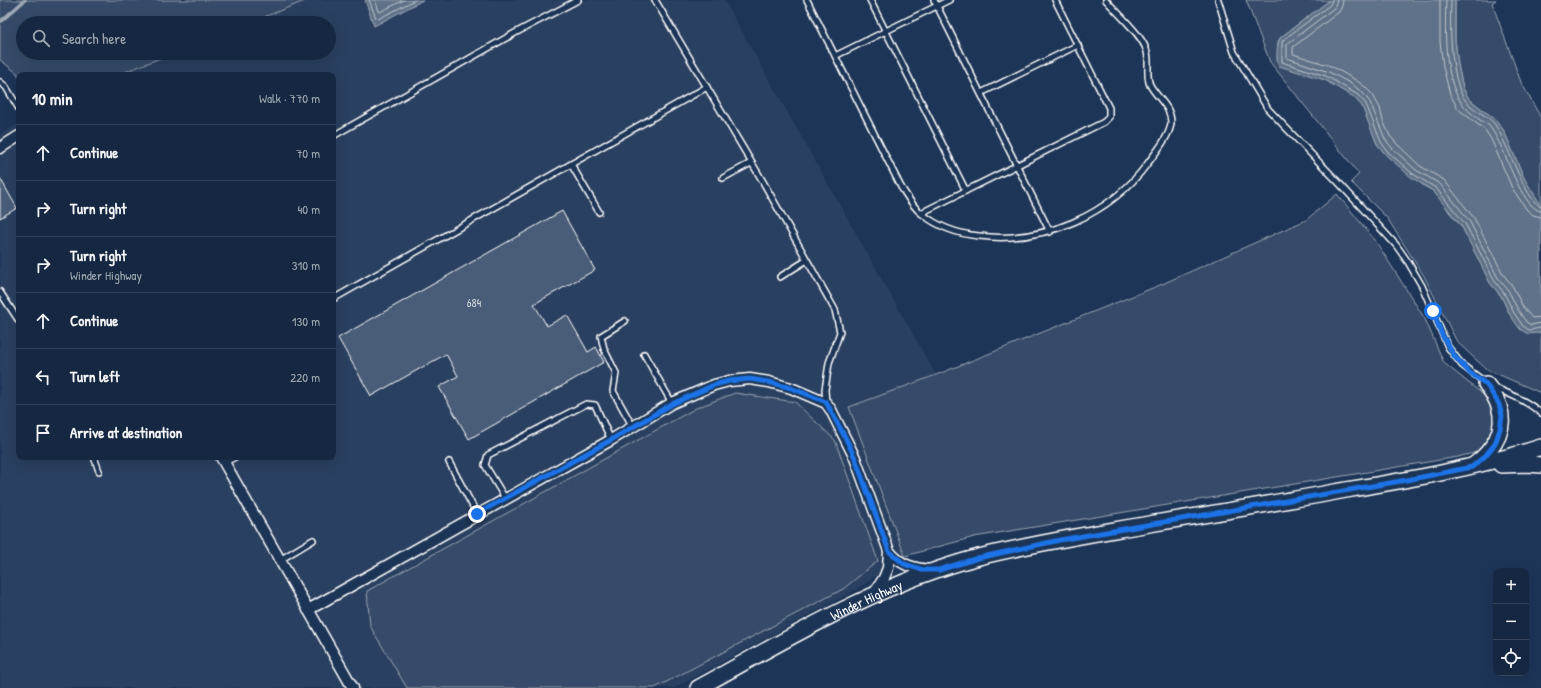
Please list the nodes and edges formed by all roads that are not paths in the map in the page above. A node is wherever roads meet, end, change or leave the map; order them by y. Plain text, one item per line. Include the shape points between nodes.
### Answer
1 (578, 0) edge
2 (655, 0) edge
3 (807, 0) edge
4 (870, 0) edge
5 (934, 0) edge
6 (949, 0) edge
7 (1055, 0) edge
8 (1106, 0) edge
9 (1218, 0) edge
10 (937, 6) junction
11 (886, 30) junction
12 (1078, 44) junction
13 (835, 56) junction
14 (0, 82) edge
15 (707, 87) junction
16 (980, 93) junction
17 (16, 104) edge
18 (336, 134) edge
19 (16, 138) edge
20 (0, 148) edge
21 (751, 163) junction
22 (571, 164) junction
23 (1016, 166) junction
24 (723, 178) dead end
25 (966, 191) junction
26 (599, 212) dead end
27 (921, 213) junction
28 (1050, 232) junction
29 (807, 260) junction
30 (780, 277) dead end
31 (0, 292) edge
32 (336, 297) edge
33 (16, 316) edge
34 (625, 321) dead end
35 (644, 354) dead end
36 (1486, 384) junction
37 (826, 402) junction
38 (672, 404) junction
39 (1541, 413) edge
40 (633, 427) junction
41 (611, 440) junction
42 (1541, 446) edge
43 (95, 460) edge
44 (222, 460) edge
45 (449, 462) dead end
46 (1541, 465) edge
47 (1472, 467) junction
48 (99, 471) dead end
49 (505, 498) junction
50 (477, 514) junction
51 (313, 540) dead end
52 (889, 551) junction
53 (280, 560) junction
54 (939, 570) junction
55 (874, 594) junction
56 (308, 610) junction
57 (353, 688) edge
58 (698, 688) edge

1 - 18 lane
2 - 15 lane
3 - 13 lane
4 - 11 lane
5 - 10 lane
6 - 10 lane
7 - 12 lane
8 - 28 lane via 1144,45 1148,60 1148,80 1165,103 1170,113 1171,124 1168,134 1144,168 1113,200 1075,222
9 - 36 lane via 1234,52 1268,109 1396,246 1422,286 1448,346 1462,365
10 - 11 lane
10 - 16 lane
11 - 13 lane
11 - 25 lane
12 - 16 lane
12 - 23 lane via 1109,108 1109,117 1104,122
13 - 27 lane via 901,187
14 - 17 lane
15 - 21 lane
15 - 22 lane
16 - 23 lane
19 - 20 street
21 - 24 lane
21 - 29 lane
22 - 26 lane
22 - 32 lane
23 - 25 lane
23 - 28 lane
25 - 27 lane
27 - 28 lane via 948,230 969,235 1012,238
29 - 30 lane
29 - 37 lane via 835,310 840,332 829,363
31 - 33 lane
34 - 40 lane via 601,336 604,349 616,373 613,391
35 - 38 lane
36 - 39 lane via 1519,399
36 - 47 main road via 1499,404 1502,416 1500,429 1495,444
37 - 38 street via 791,388 750,379 714,385
37 - 52 street via 855,458
38 - 40 street
40 - 41 street
41 - 49 street
41 - 49 lane via 594,405 586,404 488,455 485,465
42 - 47 main road, Winder Highway
43 - 48 lane
44 - 53 street
45 - 50 lane
46 - 47 main road
47 - 54 main road, Winder Highway via 1060,540 978,558
49 - 50 street
50 - 56 street
51 - 53 lane
52 - 54 street via 913,568
52 - 55 street via 886,573
53 - 56 street
54 - 55 main road, Winder Highway
55 - 58 main road, Winder Highway
56 - 57 street

